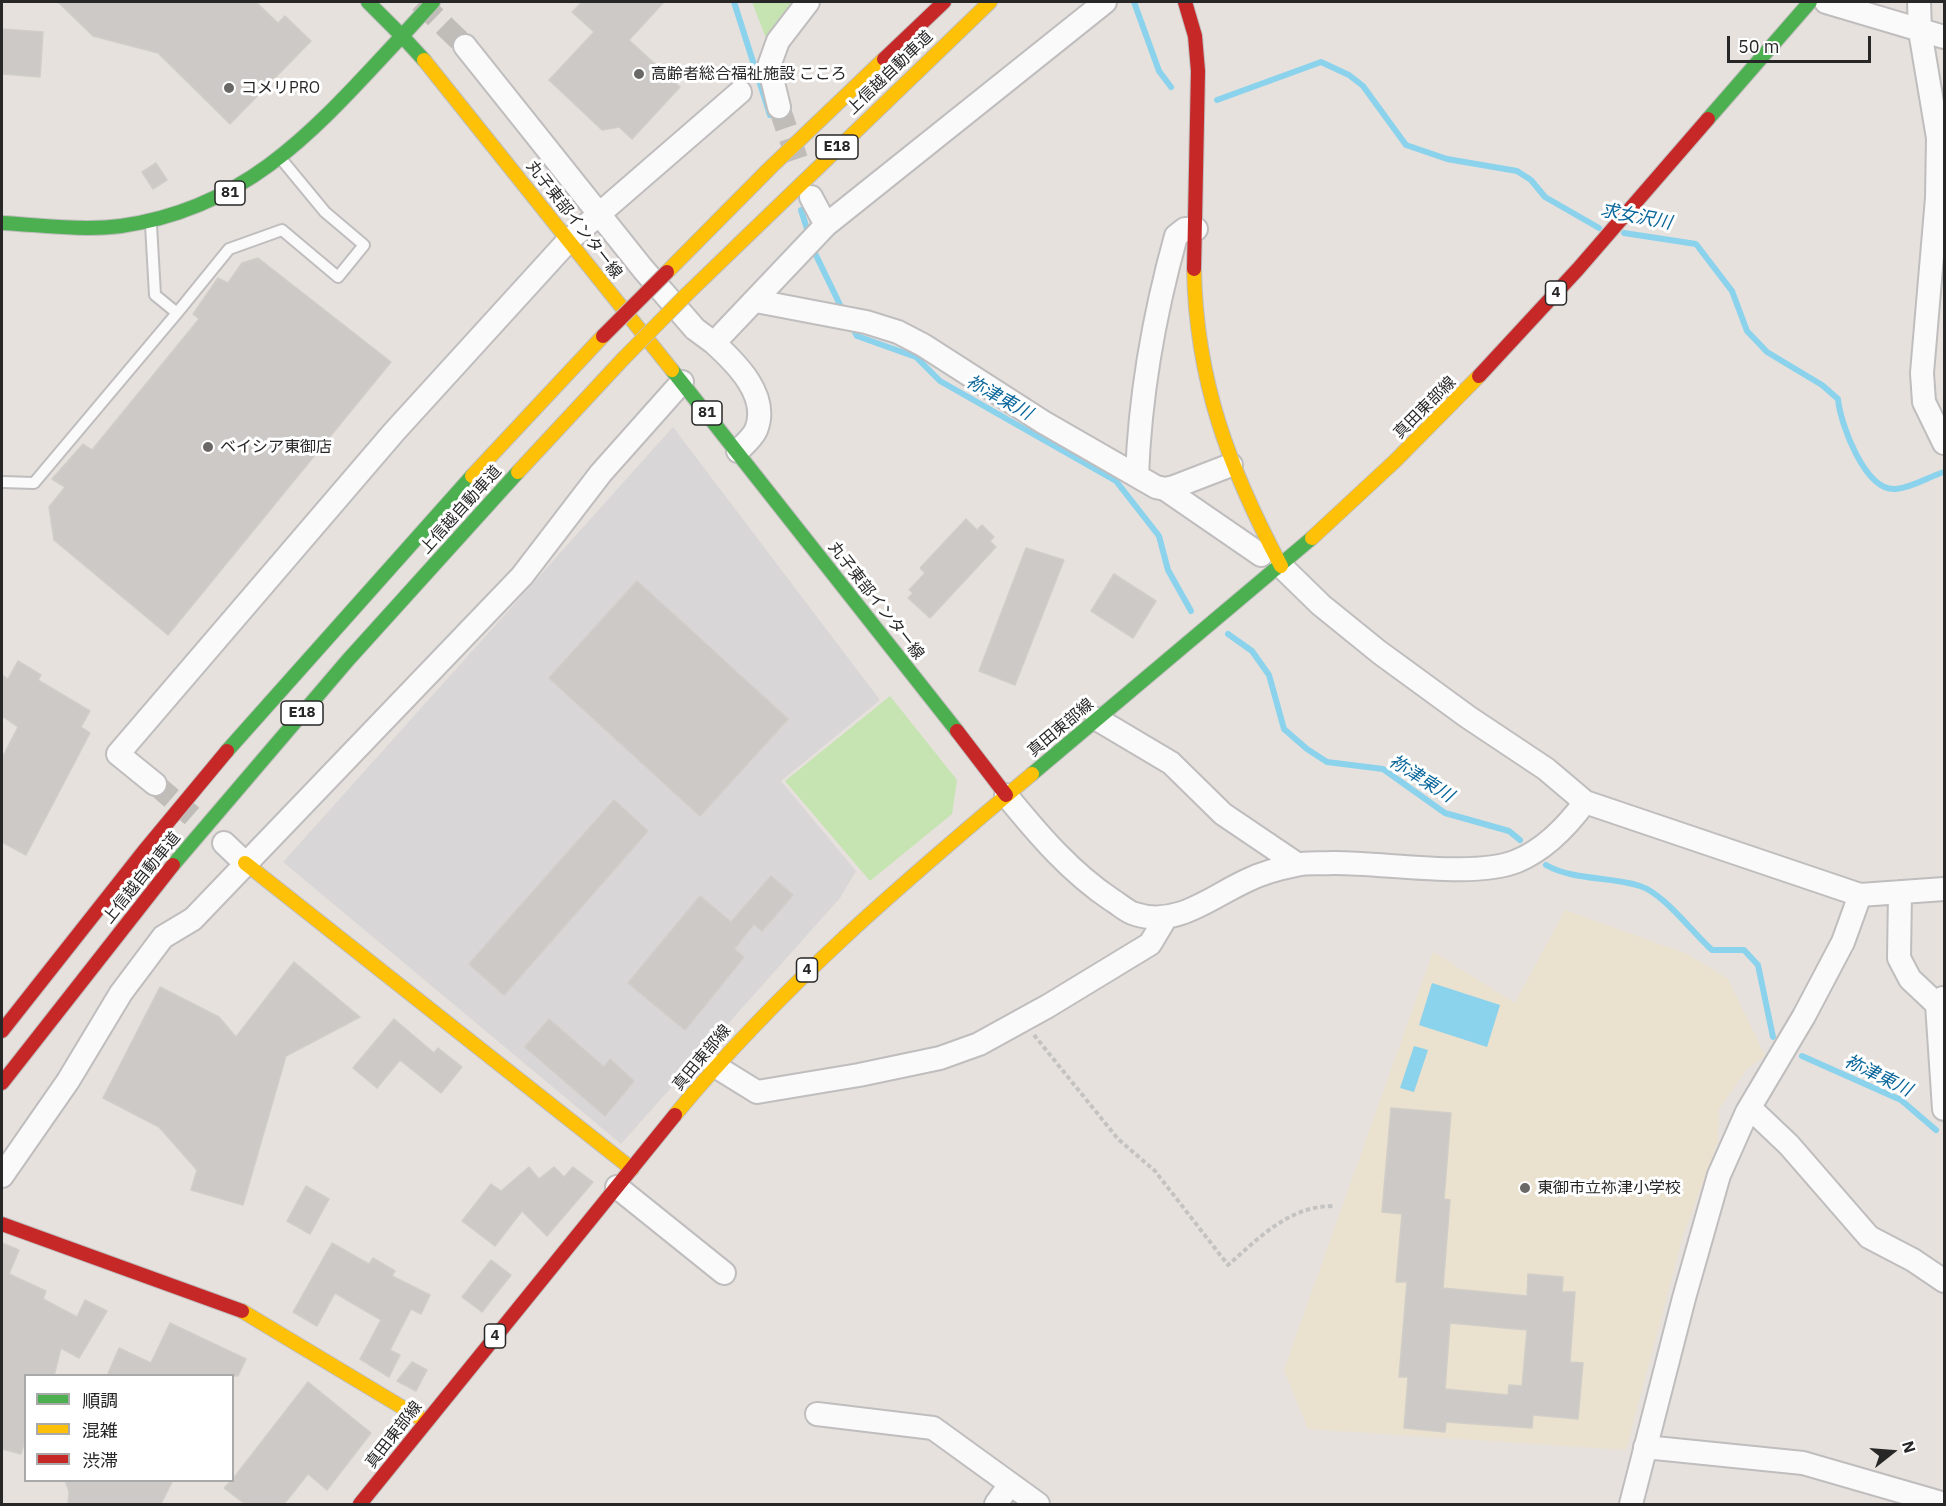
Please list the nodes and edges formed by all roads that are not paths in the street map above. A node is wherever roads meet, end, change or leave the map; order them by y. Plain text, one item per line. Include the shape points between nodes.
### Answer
1 (368, 2) edge
2 (433, 2) edge
3 (808, 2) edge
4 (944, 2) edge
5 (990, 2) edge
6 (1001, 2) edge
7 (1185, 2) edge
8 (1810, 2) edge
9 (1826, 2) edge
10 (1920, 2) edge
11 (1097, 4) edge
12 (1920, 31) junction
13 (402, 36) junction
14 (1944, 37) edge
15 (465, 46) tunnel mouth
16 (857, 64) dead end
17 (740, 92) dead end
18 (779, 108) tunnel mouth
19 (869, 116) junction
20 (281, 158) junction
21 (770, 168) junction
22 (811, 197) dead end
23 (599, 214) junction
24 (151, 221) junction
25 (2, 223) edge
26 (1196, 229) junction
27 (815, 236) junction
28 (568, 241) junction
29 (756, 301) junction
30 (177, 313) junction
31 (714, 343) junction
32 (682, 382) junction
33 (1944, 442) edge
34 (738, 451) junction
35 (1231, 465) junction
36 (1137, 476) junction
37 (2, 482) edge
38 (1165, 489) junction
39 (1261, 555) dead end
40 (1281, 566) junction
41 (1098, 719) junction
42 (155, 784) tunnel mouth
43 (1006, 795) junction
44 (1585, 802) junction
45 (224, 843) dead end
46 (246, 862) junction
47 (1297, 864) junction
48 (1944, 889) edge
49 (1900, 892) junction
50 (1860, 894) junction
51 (1165, 919) junction
52 (1942, 1004) edge
53 (2, 1030) edge
54 (715, 1066) junction
55 (2, 1083) edge
56 (1750, 1108) junction
57 (1944, 1109) edge
58 (632, 1169) junction
59 (2, 1176) edge
60 (617, 1187) junction
61 (2, 1224) edge
62 (724, 1273) dead end
63 (1944, 1281) edge
64 (817, 1414) dead end
65 (425, 1421) junction
66 (1645, 1447) junction
67 (1010, 1484) junction
68 (1940, 1499) edge
69 (360, 1504) edge
70 (996, 1504) edge
71 (1038, 1504) edge
72 (1631, 1504) edge

1 - 13 main road, 丸子東部インター線
2 - 13 main road
3 - 18 street via 778,40 770,66
4 - 21 main road, 上信越自動車道 / E18
5 - 19 main road, 上信越自動車道 / E18
6 - 19 main road
7 - 26 main road via 1197,54
8 - 40 main road, 真田東部線 / 4 via 1515,339 1394,463
9 - 12 street
10 - 12 street
11 - 27 street
12 - 14 street
12 - 33 street via 1938,138 1937,198 1922,373 1924,402
13 - 20 main road, 81
13 - 28 main road, 丸子東部インター線 / 81 via 440,76
15 - 23 street
16 - 21 main road
17 - 23 street
19 - 55 main road, 上信越自動車道 / E18, bridge via 623,359 477,515 188,847
20 - 24 main road, 81 via 220,198
20 - 30 lane via 325,212 364,245 338,277 282,230 230,249
21 - 53 main road, 上信越自動車道 / E18, bridge via 458,489 311,654
22 - 27 street
23 - 28 street
23 - 31 street via 694,329
24 - 25 main road, 81 via 89,227
24 - 30 lane via 155,295
26 - 35 main road via 1197,327 1203,369
26 - 36 street via 1185,229 1176,236 1152,331 1140,411
27 - 29 street
28 - 32 main road, 丸子東部インター線 / 81
28 - 42 street via 394,432 118,754
29 - 31 street
29 - 36 street via 849,318 898,332
30 - 37 lane via 34,483
31 - 34 street via 745,374 760,415 756,432
32 - 34 main road, 丸子東部インター線 / 81
32 - 46 street via 601,473 522,576
34 - 43 main road, 丸子東部インター線 / 81
35 - 38 street
35 - 40 main road
36 - 38 street
38 - 39 street
40 - 41 main road, 真田東部線 / 4
40 - 44 street via 1379,652 1546,769
41 - 43 main road, 真田東部線 / 4
41 - 47 street via 1171,763 1223,814
43 - 51 street via 1052,850 1096,889 1134,914
43 - 54 main road, 真田東部線 / 4 via 852,929 764,1012
44 - 47 street via 1550,840 1518,861 1491,867
44 - 50 street
45 - 46 street
46 - 58 main road
46 - 59 street via 193,919 163,937 121,993 68,1081
47 - 51 street via 1250,879
48 - 49 street
49 - 50 street
49 - 52 street via 1899,958 1910,979
50 - 56 street via 1843,942
51 - 54 street via 1150,944 979,1044 940,1058 757,1092
52 - 57 street
54 - 58 main road, 真田東部線 / 4
56 - 63 street via 1789,1145 1869,1237
56 - 66 street via 1719,1174
58 - 60 main road, 真田東部線 / 4
60 - 62 street
60 - 65 main road, 真田東部線 / 4
61 - 65 main road via 239,1309
64 - 67 street via 933,1428
65 - 69 main road, 真田東部線 / 4
66 - 68 street via 1803,1463
66 - 72 street
67 - 70 street
67 - 71 street

